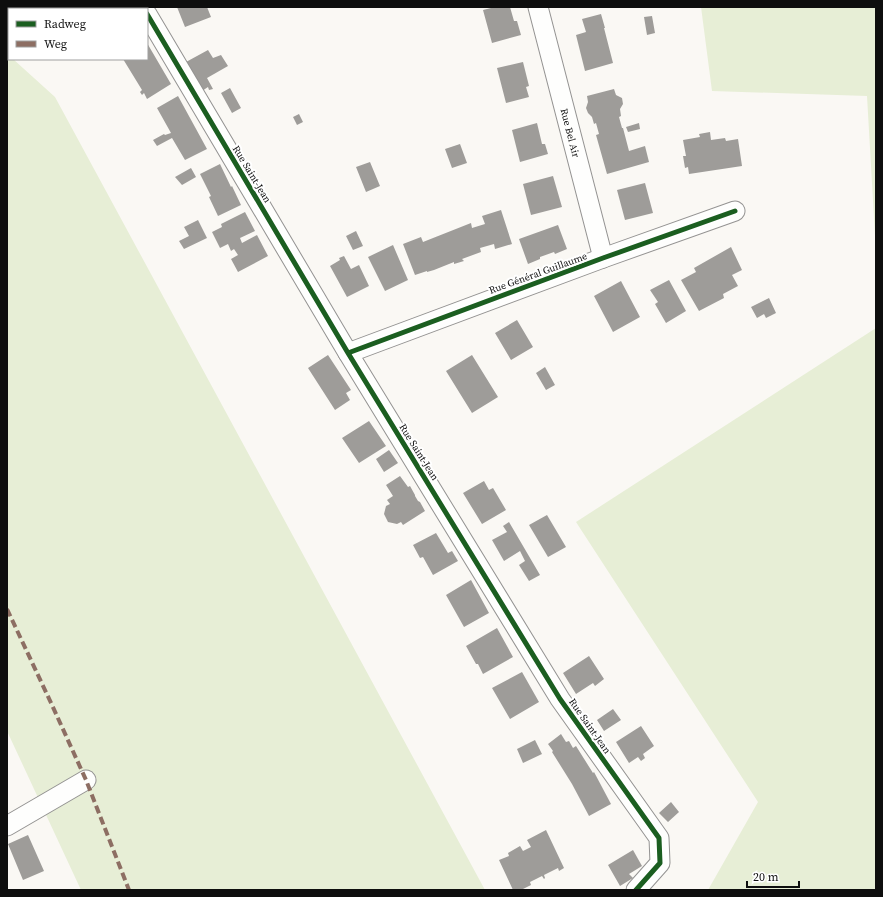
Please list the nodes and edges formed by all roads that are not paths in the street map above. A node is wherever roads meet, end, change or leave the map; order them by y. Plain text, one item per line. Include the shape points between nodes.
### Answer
1 (538, 7) edge
2 (148, 16) edge
3 (735, 211) dead end
4 (603, 258) junction
5 (348, 353) junction
6 (86, 780) dead end
7 (7, 826) edge
8 (636, 890) edge

1 - 4 street, Rue Bel Air
2 - 5 street, Rue Saint-Jean
3 - 4 street, Rue Général Guillaume
4 - 5 street, Rue Général Guillaume
5 - 8 street, Rue Saint-Jean via 560,699 659,838 660,863
6 - 7 street

